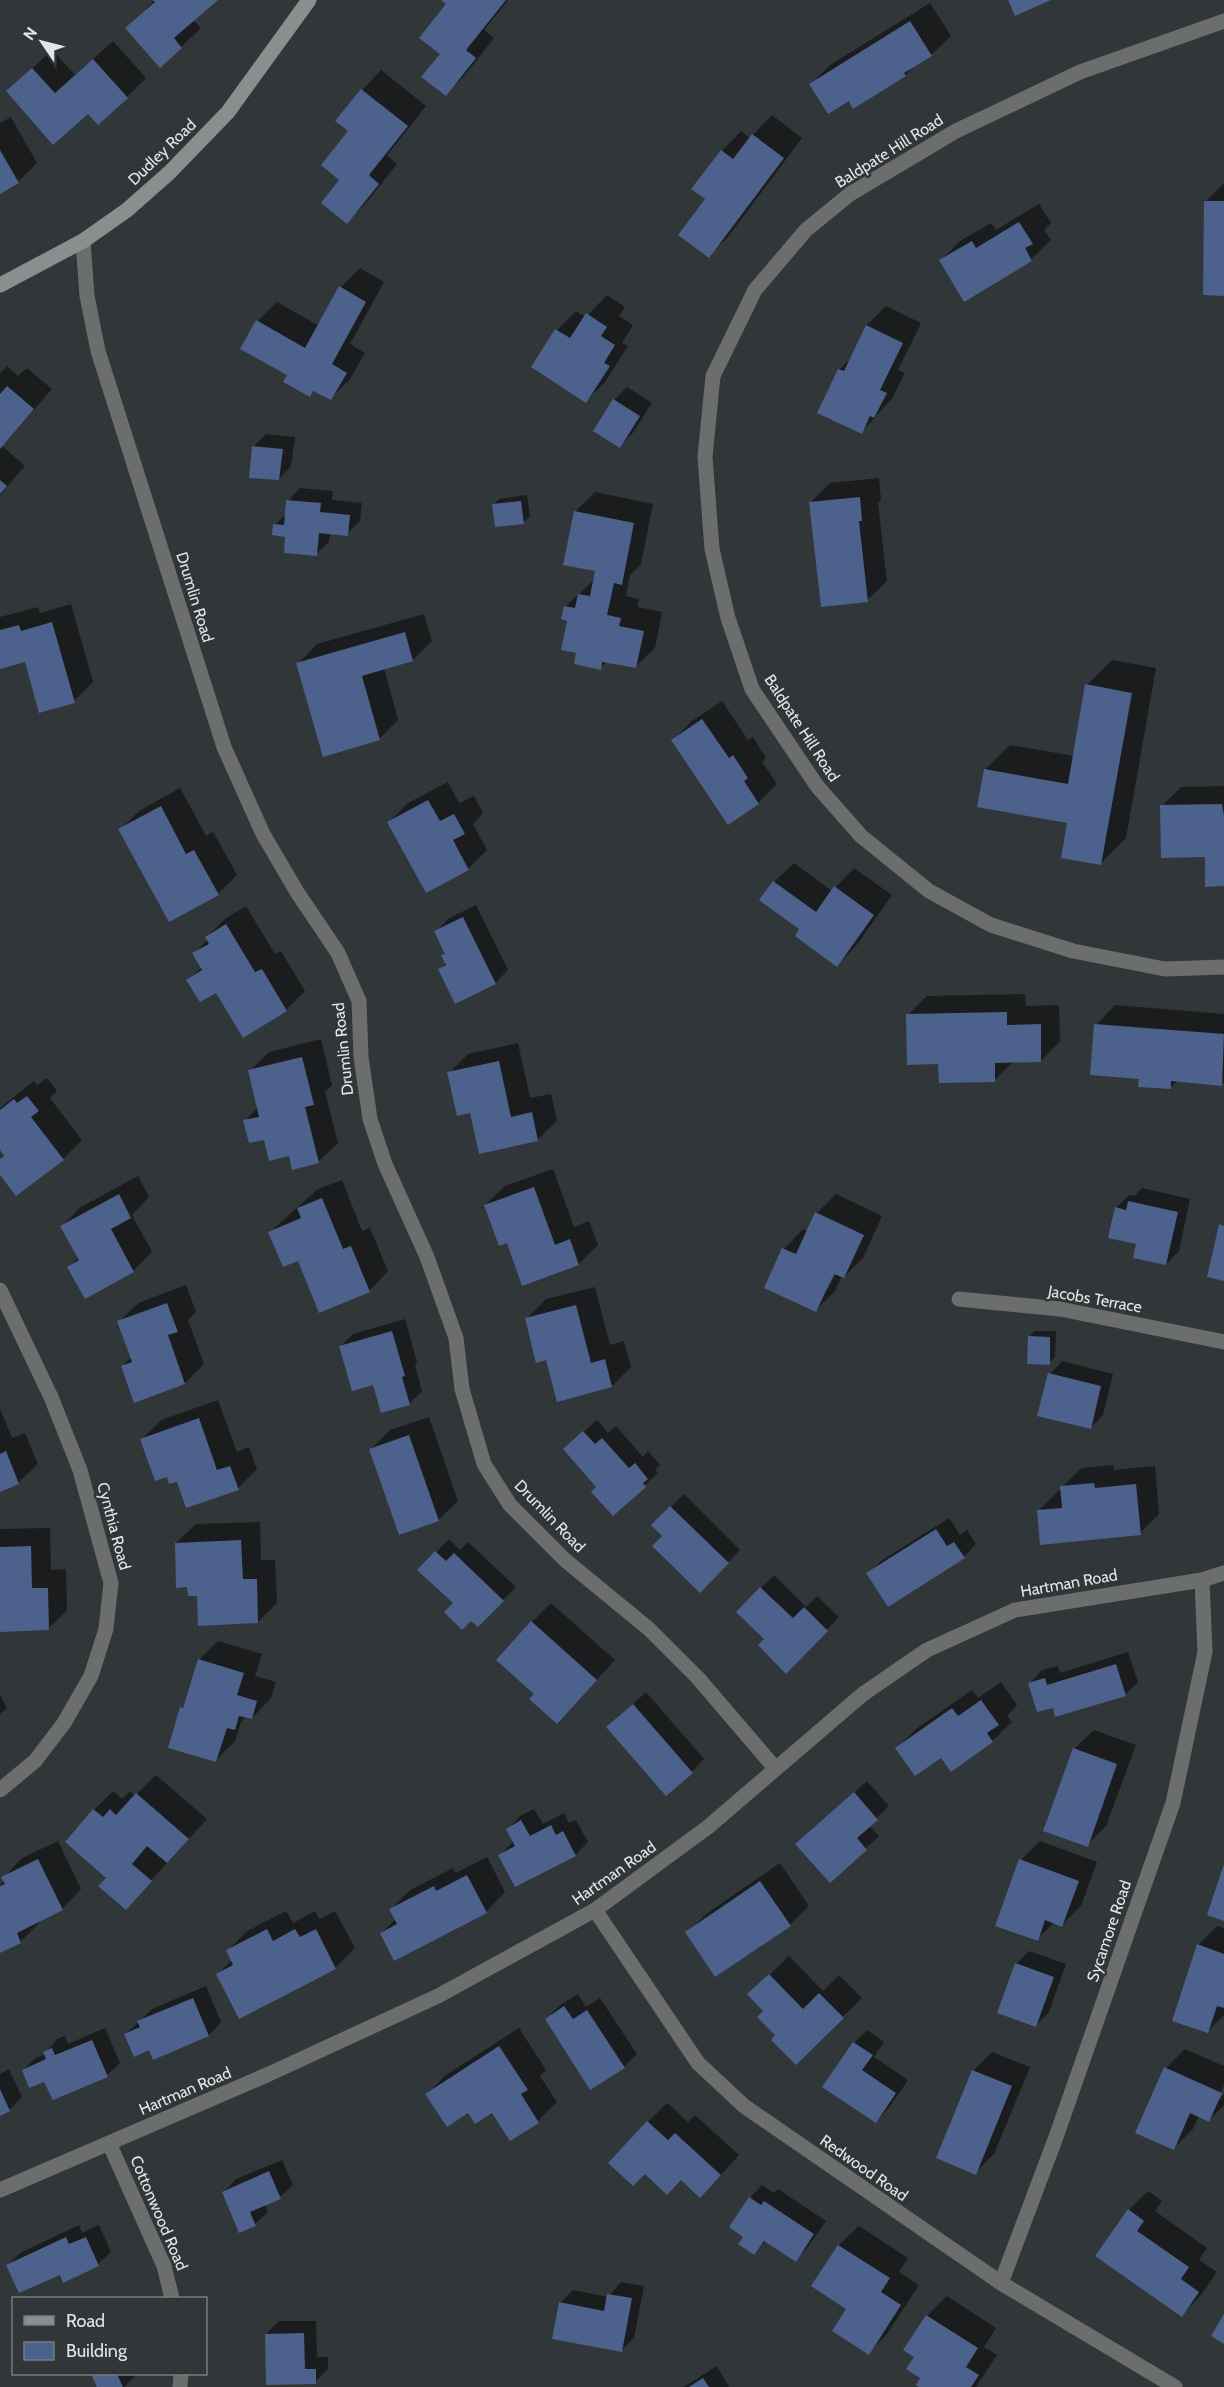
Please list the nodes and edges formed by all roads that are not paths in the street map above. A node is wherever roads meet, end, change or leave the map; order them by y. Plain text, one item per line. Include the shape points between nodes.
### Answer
1 (309, 0) edge
2 (1224, 21) edge
3 (83, 241) junction
4 (0, 285) edge
5 (1224, 967) edge
6 (0, 1290) edge
7 (959, 1299) dead end
8 (1224, 1342) edge
9 (1224, 1573) edge
10 (1202, 1580) junction
11 (775, 1768) junction
12 (0, 1790) edge
13 (596, 1910) junction
14 (109, 2143) junction
15 (0, 2190) edge
16 (1001, 2283) junction
17 (172, 2297) edge
18 (1175, 2387) edge

1 - 3 street, Dudley Road via 228,112 169,173
2 - 5 street, Baldpate Hill Road via 1080,72 956,131 850,194 807,230 755,290 713,376 705,457 712,549 728,618 752,689 817,786 861,836 929,891 991,925 1073,951 1165,969
3 - 4 street, Dudley Road
3 - 11 street, Drumlin Road via 87,296 98,351 224,747 263,834 338,953 358,1001 370,1119 456,1338 462,1389 484,1464 510,1505 565,1560 666,1645
6 - 12 street, Cynthia Road via 51,1397 80,1470 111,1583 106,1629 91,1676 64,1723 35,1761
7 - 8 street, Jacobs Terrace via 1060,1309
9 - 10 street, Hartman Road
10 - 11 street, Hartman Road via 1015,1610 927,1650 863,1694
10 - 16 street, Sycamore Road via 1205,1652 1173,1803
11 - 13 street, Hartman Road via 708,1827
13 - 14 street, Hartman Road via 438,1996
13 - 16 street, Redwood Road via 698,2063 744,2106
14 - 15 street, Hartman Road
14 - 17 street, Cottonwood Road via 164,2266
16 - 18 street, Redwood Road

